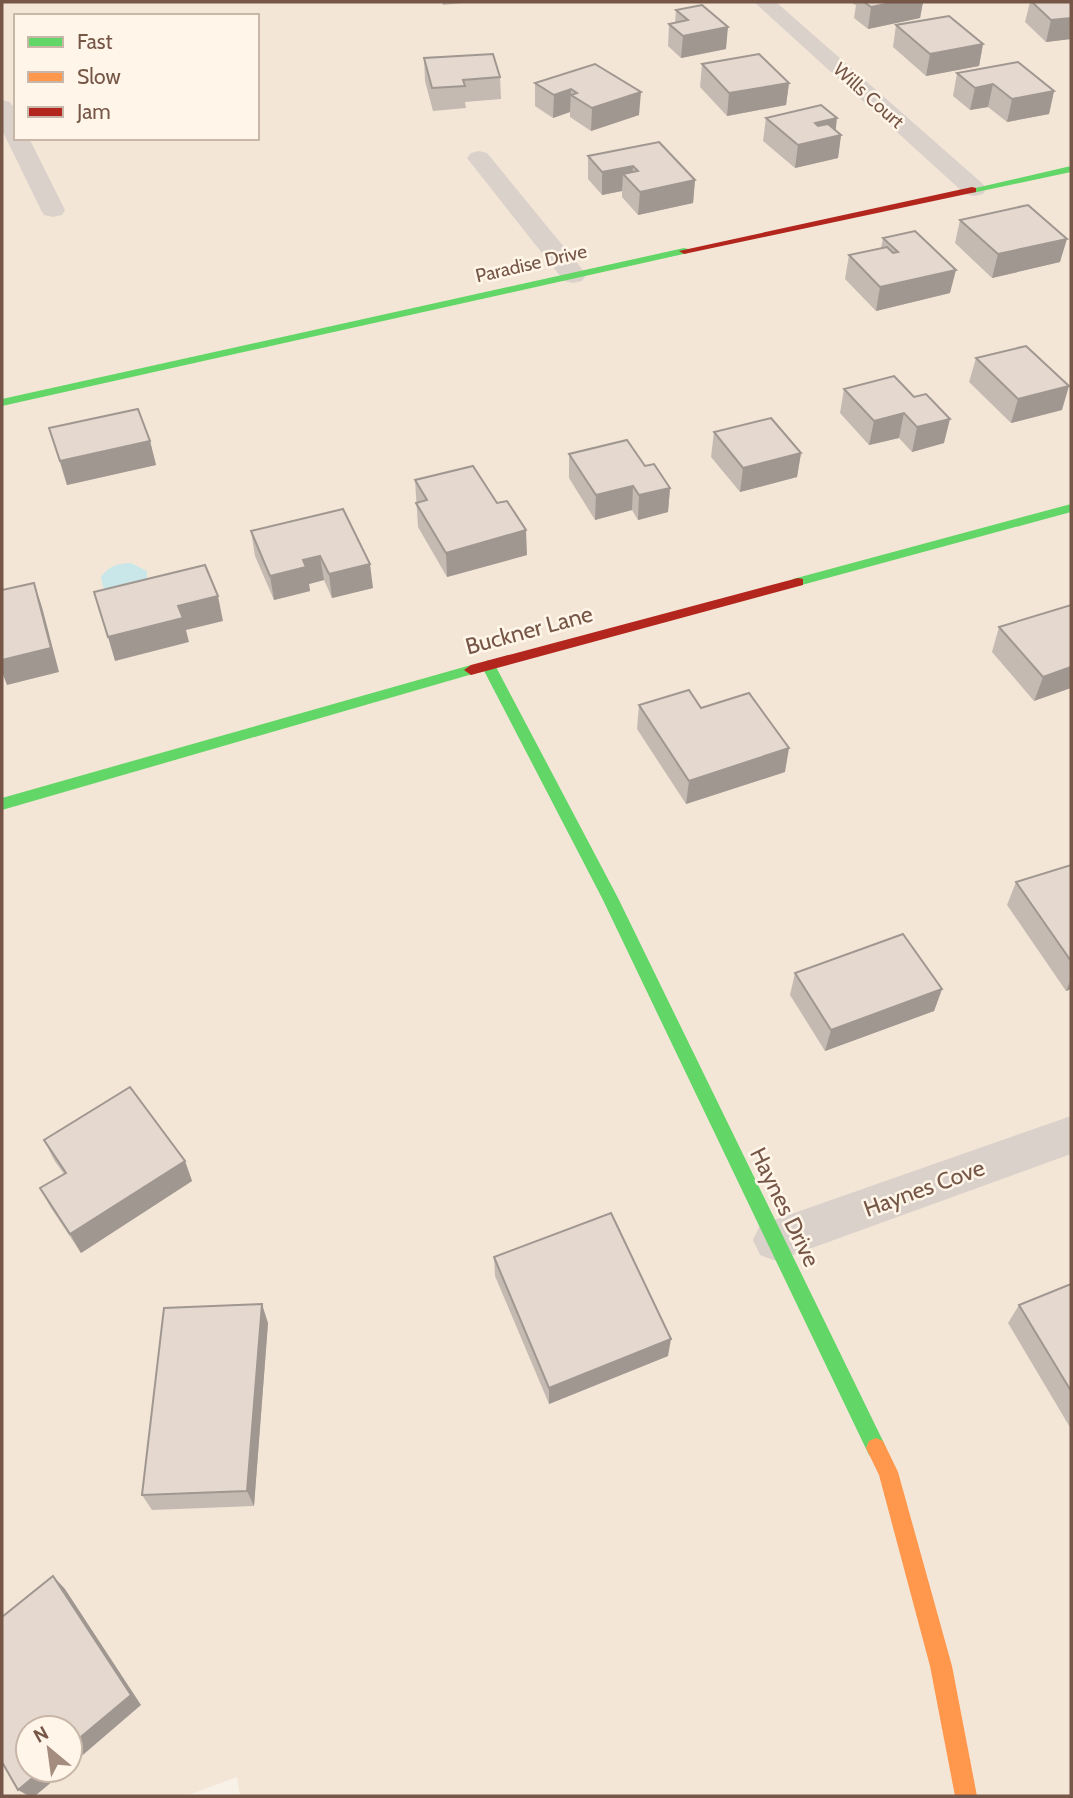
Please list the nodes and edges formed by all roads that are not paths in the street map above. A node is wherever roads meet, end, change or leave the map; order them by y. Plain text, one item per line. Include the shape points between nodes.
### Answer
1 (764, 2) edge
2 (2, 107) edge
3 (14, 131) edge
4 (18, 140) edge
5 (479, 158) dead end
6 (1071, 169) edge
7 (974, 189) junction
8 (53, 209) dead end
9 (573, 275) junction
10 (2, 403) edge
11 (1071, 508) edge
12 (488, 665) junction
13 (2, 804) edge
14 (1071, 1135) edge
15 (776, 1240) junction
16 (966, 1796) edge

1 - 7 street, Wills Court
2 - 3 street
4 - 8 street
5 - 9 street
6 - 7 street, Paradise Drive
7 - 9 street, Paradise Drive
9 - 10 street, Paradise Drive
11 - 12 street, Buckner Lane
12 - 13 street, Buckner Lane
12 - 15 street, Haynes Drive via 610,898
14 - 15 street, Haynes Cove
15 - 16 street, Haynes Drive via 888,1472 941,1666

